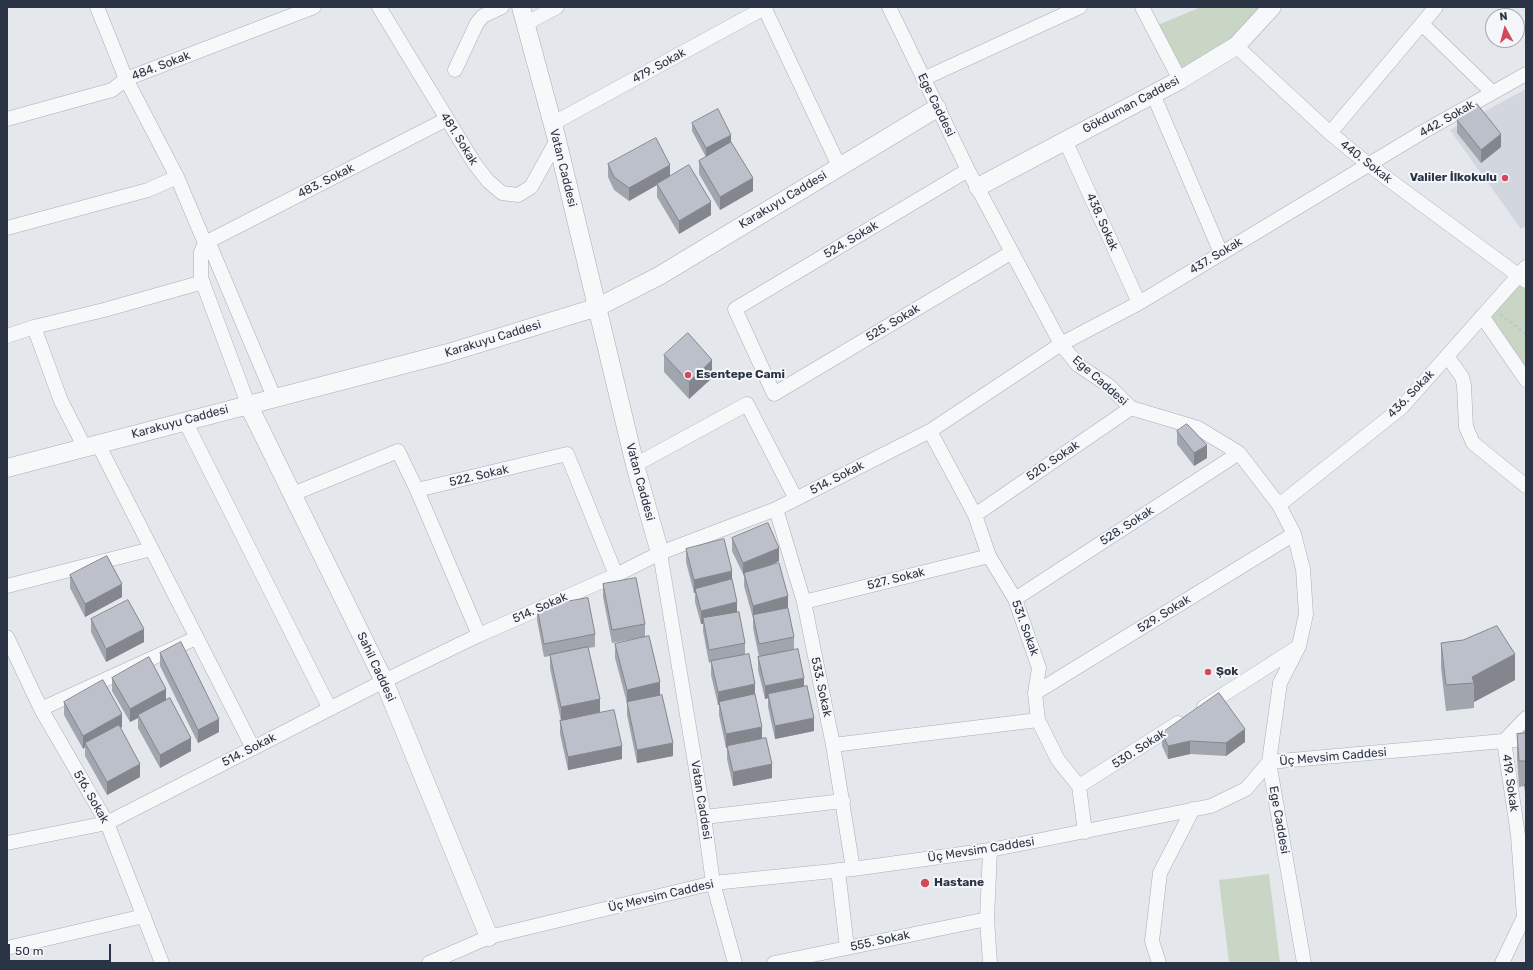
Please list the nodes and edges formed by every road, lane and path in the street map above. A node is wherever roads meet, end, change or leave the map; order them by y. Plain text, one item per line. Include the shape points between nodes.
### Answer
1 (97, 7) edge
2 (314, 7) edge
3 (379, 7) edge
4 (502, 7) edge
5 (520, 7) edge
6 (557, 7) edge
7 (765, 7) edge
8 (889, 7) edge
9 (1080, 7) edge
10 (1142, 7) edge
11 (1272, 7) edge
12 (1436, 7) edge
13 (525, 24) junction
14 (1422, 24) junction
15 (1236, 46) junction
16 (455, 70) dead end
17 (1526, 74) edge
18 (126, 79) junction
19 (923, 79) junction
20 (1180, 80) junction
21 (1492, 92) junction
22 (1153, 94) junction
23 (937, 108) junction
24 (7, 119) edge
25 (446, 119) junction
26 (554, 132) junction
27 (1330, 133) junction
28 (1065, 140) junction
29 (1368, 165) junction
30 (839, 166) junction
31 (968, 170) junction
32 (176, 177) junction
33 (978, 186) junction
34 (7, 228) edge
35 (205, 244) junction
36 (1012, 252) junction
37 (1221, 253) junction
38 (1523, 274) edge
39 (203, 282) junction
40 (1139, 303) junction
41 (598, 307) junction
42 (1486, 311) junction
43 (34, 326) junction
44 (1526, 334) edge
45 (7, 336) edge
46 (1061, 344) junction
47 (1447, 356) junction
48 (1526, 380) edge
49 (774, 394) joint
50 (274, 397) junction
51 (248, 404) junction
52 (1131, 408) junction
53 (185, 421) junction
54 (930, 431) junction
55 (92, 446) junction
56 (1239, 453) junction
57 (635, 465) junction
58 (7, 468) edge
59 (1526, 486) edge
60 (417, 490) junction
61 (294, 494) junction
62 (796, 499) junction
63 (1279, 505) junction
64 (776, 509) junction
65 (975, 515) junction
66 (1294, 534) junction
67 (151, 549) junction
68 (660, 553) junction
69 (989, 556) junction
70 (616, 575) junction
71 (7, 586) edge
72 (1015, 599) junction
73 (804, 602) junction
74 (479, 635) junction
75 (7, 637) edge
76 (196, 638) junction
77 (1299, 646) junction
78 (384, 681) junction
79 (1035, 693) junction
80 (41, 709) junction
81 (330, 709) junction
82 (1526, 718) edge
83 (1038, 720) junction
84 (1526, 739) edge
85 (1504, 741) junction
86 (833, 745) junction
87 (253, 748) junction
88 (1269, 762) junction
89 (1079, 786) junction
90 (843, 801) junction
91 (1193, 809) junction
92 (704, 817) junction
93 (107, 823) junction
94 (1085, 832) junction
95 (1522, 835) edge
96 (7, 843) edge
97 (990, 850) junction
98 (853, 869) junction
99 (838, 870) junction
100 (713, 883) junction
101 (144, 916) junction
102 (987, 919) junction
103 (490, 937) junction
104 (7, 948) edge
105 (847, 948) junction
106 (458, 958) edge
107 (162, 963) edge
108 (429, 963) edge
109 (735, 963) edge
110 (774, 963) edge
111 (990, 963) edge
112 (1159, 963) edge
113 (1304, 963) edge
114 (1502, 963) edge

1 - 18 street
2 - 18 street, 484. Sokak
3 - 25 street, 481. Sokak
4 - 16 street via 483,16 477,22
5 - 13 street, Vatan Caddesi
6 - 13 street
7 - 26 street, 479. Sokak
7 - 30 street
8 - 19 street, Ege Caddesi
9 - 19 street
10 - 20 street
11 - 15 street, Gökduman Caddesi
12 - 14 street
13 - 26 street, Vatan Caddesi
14 - 21 street
14 - 27 street
15 - 20 street, Gökduman Caddesi
15 - 27 street, 440. Sokak
17 - 21 street, 442. Sokak
18 - 24 street, 484. Sokak via 112,90
18 - 32 street
19 - 23 street, Ege Caddesi
20 - 22 street, Gökduman Caddesi
21 - 29 street, 442. Sokak
22 - 28 street, Gökduman Caddesi
22 - 37 street
23 - 30 street, Karakuyu Caddesi
23 - 31 street, Ege Caddesi
25 - 26 street, 481. Sokak via 474,164 488,181 502,193 518,195 531,187
25 - 35 street, 483. Sokak
26 - 41 street, Vatan Caddesi
27 - 29 street, 440. Sokak
28 - 33 street, Gökduman Caddesi
28 - 40 street, 438. Sokak
29 - 37 street, 437. Sokak
29 - 38 street, 440. Sokak
30 - 41 street, Karakuyu Caddesi via 659,276
31 - 33 street, Ege Caddesi
31 - 49 street, 524. Sokak via 735,309
32 - 34 street via 148,190
32 - 35 street
33 - 36 street, Ege Caddesi
35 - 39 street via 202,252
35 - 50 street via 212,248
36 - 46 street, Ege Caddesi
36 - 49 street, 525. Sokak
37 - 40 street, 437. Sokak
38 - 42 street, 436. Sokak
39 - 43 street via 104,310
39 - 51 street
40 - 46 street, 437. Sokak
41 - 50 street, Karakuyu Caddesi via 448,353
41 - 57 street, Vatan Caddesi
42 - 44 path
42 - 47 street, 436. Sokak
42 - 48 street
43 - 45 street
43 - 55 street via 61,401
46 - 52 street, Ege Caddesi via 1078,365 1108,385
46 - 54 street, 514. Sokak
47 - 59 street via 1459,372 1464,385 1466,427 1473,442
47 - 63 street, 436. Sokak via 1401,408
50 - 51 street, Karakuyu Caddesi
51 - 53 street, Karakuyu Caddesi
51 - 61 street, Sahil Caddesi
52 - 56 street, Ege Caddesi via 1198,428
52 - 65 street, 520. Sokak
53 - 55 street, Karakuyu Caddesi
53 - 81 street
54 - 62 street, 514. Sokak
54 - 65 street, 531. Sokak
55 - 58 street, Karakuyu Caddesi
55 - 67 street
56 - 63 street, Ege Caddesi
56 - 72 street, 528. Sokak
57 - 62 street via 747,404
57 - 68 street, Vatan Caddesi
60 - 61 street via 398,451
60 - 70 street, 522. Sokak via 567,454
60 - 74 street
61 - 78 street, Sahil Caddesi
62 - 64 street, 514. Sokak
63 - 66 street, Ege Caddesi
64 - 68 street, 514. Sokak
64 - 73 street, 533. Sokak
65 - 69 street, 531. Sokak
66 - 77 street, Ege Caddesi via 1303,569 1306,614
66 - 79 street, 529. Sokak
67 - 71 street
67 - 76 street
68 - 70 street, 514. Sokak
68 - 92 street, Vatan Caddesi
69 - 72 street, 531. Sokak
69 - 73 street, 527. Sokak
70 - 74 street, 514. Sokak
72 - 79 street, 531. Sokak via 1039,668
73 - 86 street, 533. Sokak
74 - 78 street, 514. Sokak
75 - 80 street, 516. Sokak
76 - 80 street
76 - 87 street
77 - 88 street, Ege Caddesi via 1280,683
77 - 89 street, 530. Sokak
78 - 81 street, 514. Sokak
78 - 103 street, Sahil Caddesi
79 - 83 street, 531. Sokak
80 - 93 street, 516. Sokak
81 - 87 street, 514. Sokak
82 - 85 street
83 - 86 street
83 - 89 street, 531. Sokak via 1058,760
84 - 85 street, Üç Mevsim Caddesi
85 - 88 street, Üç Mevsim Caddesi
85 - 95 street, 419. Sokak
86 - 90 street, 533. Sokak
87 - 93 street, 514. Sokak
88 - 91 street, Üç Mevsim Caddesi via 1246,789 1211,806
88 - 113 street, Ege Caddesi
89 - 94 street
90 - 92 street
90 - 98 street, 533. Sokak
91 - 94 street, Üç Mevsim Caddesi
91 - 112 street via 1160,873 1152,941
92 - 100 street, Vatan Caddesi
93 - 96 street, 514. Sokak
93 - 101 street, 516. Sokak
94 - 97 street, Üç Mevsim Caddesi
95 - 114 street, 419. Sokak via 1524,917
97 - 98 street, Üç Mevsim Caddesi
97 - 102 street
98 - 99 street, Üç Mevsim Caddesi
99 - 100 street, Üç Mevsim Caddesi
99 - 105 street
100 - 103 street, Üç Mevsim Caddesi
100 - 109 street, Vatan Caddesi
101 - 104 street
101 - 107 street, 516. Sokak
102 - 105 street, 555. Sokak
102 - 111 street
103 - 106 street, Üç Mevsim Caddesi
105 - 110 street, 555. Sokak
106 - 108 street, Üç Mevsim Caddesi

